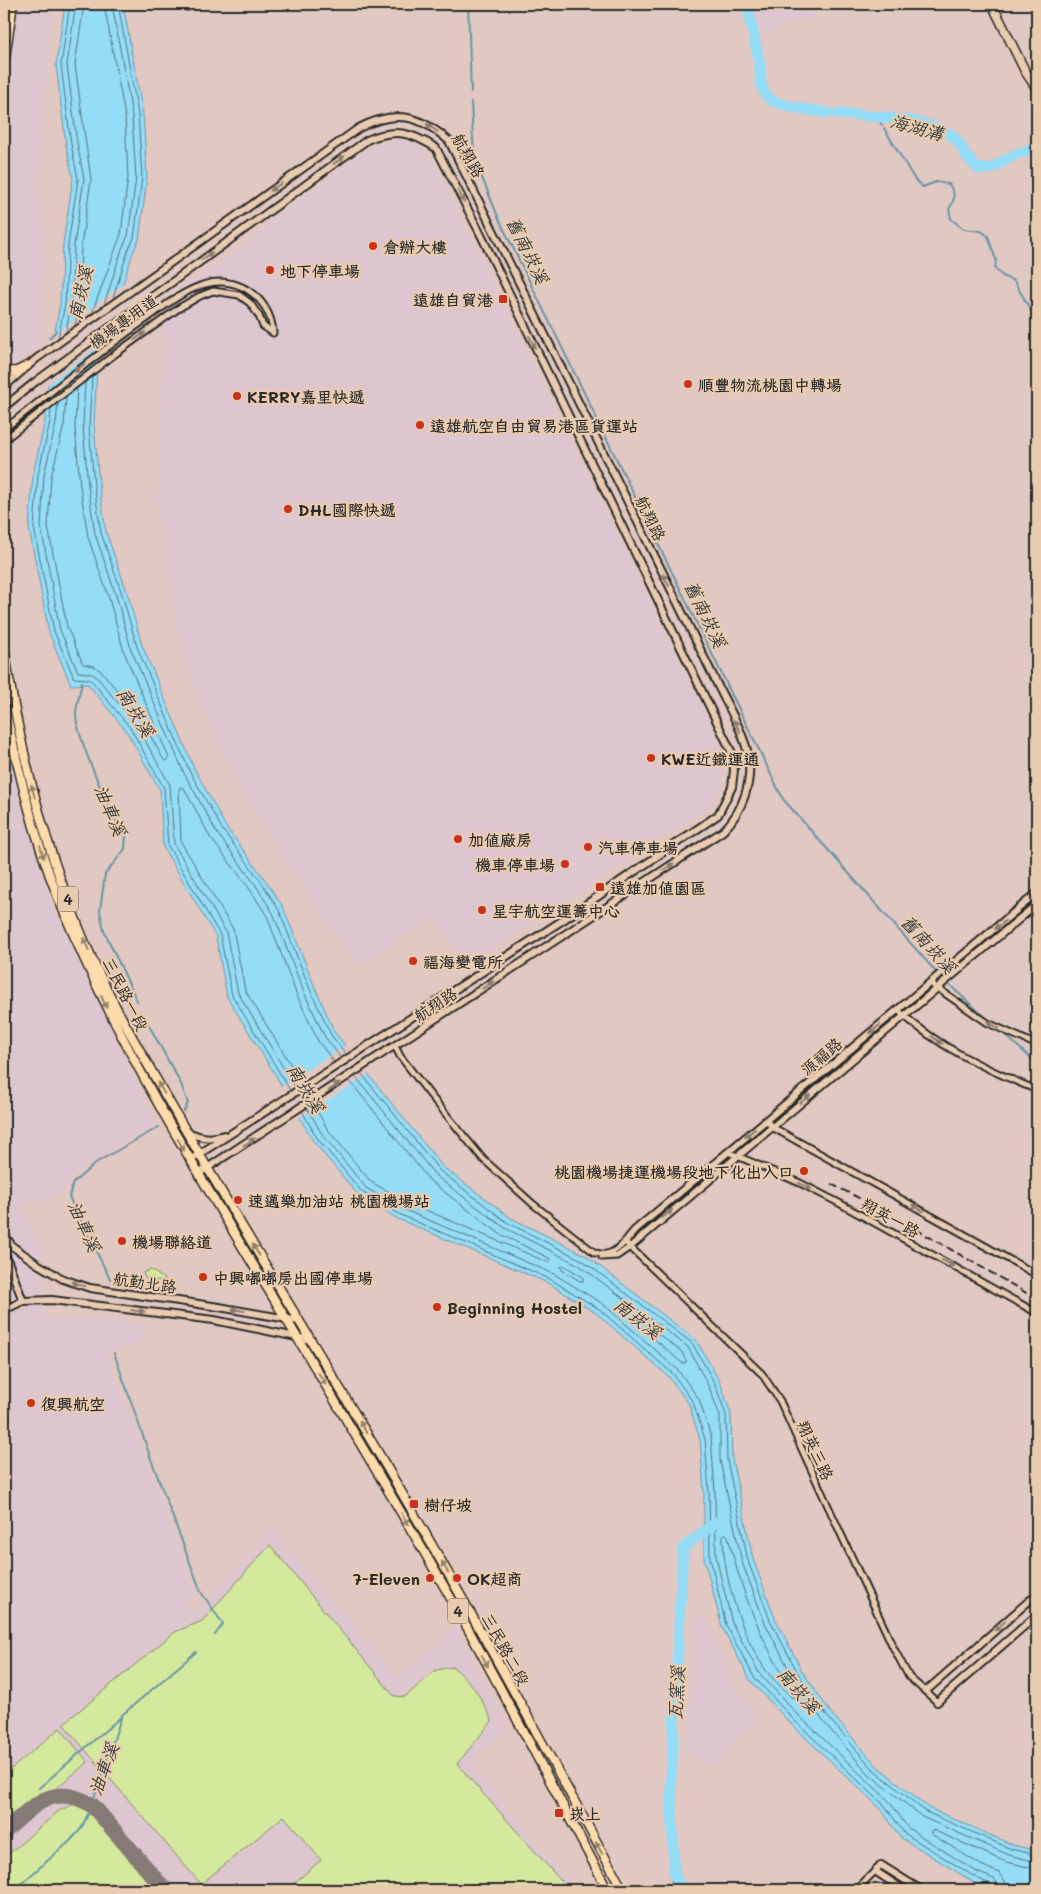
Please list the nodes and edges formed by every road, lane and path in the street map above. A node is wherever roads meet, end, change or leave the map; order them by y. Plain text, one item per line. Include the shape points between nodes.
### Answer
1 (5, 4) edge
2 (13, 4) edge
3 (178, 4) edge
4 (992, 4) edge
5 (186, 7) dead end
6 (4, 9) edge
7 (4, 64) edge
8 (1037, 89) edge
9 (28, 366) junction
10 (4, 372) edge
11 (4, 387) edge
12 (4, 407) edge
13 (4, 428) edge
14 (4, 440) edge
15 (4, 647) edge
16 (4, 703) edge
17 (1037, 893) edge
18 (1037, 904) edge
19 (930, 982) junction
20 (937, 988) junction
21 (898, 1010) junction
22 (904, 1016) junction
23 (1037, 1045) edge
24 (392, 1048) junction
25 (1037, 1090) edge
26 (766, 1120) junction
27 (772, 1126) junction
28 (185, 1130) junction
29 (232, 1132) junction
30 (728, 1152) junction
31 (199, 1154) junction
32 (737, 1156) junction
33 (190, 1160) junction
34 (208, 1169) junction
35 (198, 1174) junction
36 (4, 1234) edge
37 (628, 1244) junction
38 (4, 1251) edge
39 (1037, 1275) edge
40 (23, 1301) junction
41 (4, 1310) edge
42 (1037, 1313) edge
43 (286, 1319) junction
44 (299, 1321) junction
45 (297, 1337) junction
46 (311, 1340) junction
47 (1037, 1594) edge
48 (1037, 1615) edge
49 (926, 1691) junction
50 (937, 1702) joint
51 (881, 1865) joint
52 (875, 1872) junction
53 (608, 1890) edge
54 (623, 1890) edge
55 (856, 1890) edge
56 (904, 1890) edge
57 (921, 1890) edge

1 - 6 main road
2 - 7 main road
3 - 5 street
4 - 8 main road
9 - 10 main road
9 - 11 street, 航翔路
24 -> 9 street, 航翔路 via 723,831 741,806 750,765 738,727 453,148 426,123 410,118 383,118 359,128
12 -> 29 street, 航翔路 via 367,140 381,134 411,134 436,148 732,752 732,787 718,815 563,920
14 -> 13 street, 機場專用道 via 115,354 200,296 213,291 239,295 250,303 263,326 273,333 272,322 259,298 238,284 215,282 201,285 106,347
28 -> 15 main road, 三民路一段 / 4 via 122,1019 75,919 34,798
16 -> 33 main road, 三民路一段 / 4 via 29,809 60,904 114,1025
17 -> 19 street, 源福路
18 - 20 street, 源福路
19 - 20 street
19 - 21 street, 源福路
20 - 22 street, 源福路
23 -> 20 street via 988,1023
21 - 22 street
21 -> 26 street, 源福路
22 -> 25 street via 976,1063
27 -> 22 street, 源福路
34 -> 24 street, 航翔路
24 - 37 street via 483,1158 533,1204 603,1257 623,1253
26 - 27 street, 翔英一路
26 -> 30 street, 源福路
27 - 32 street, 源福路
39 -> 27 street, 翔英一路
28 - 29 street via 208,1138
28 - 31 main road, 三民路一段 / 4
29 - 31 street, 航翔路
30 - 32 street, 翔英一路
30 - 37 street, 源福路 via 635,1230
31 - 33 street, 航翔路
31 - 34 main road, 三民路一段 / 4
37 -> 32 street, 源福路
32 -> 42 street, 翔英一路 via 839,1203
33 - 35 main road, 三民路一段 / 4
34 - 35 street, 航翔路
44 -> 34 main road, 三民路一段 / 4
35 - 43 main road, 三民路一段 / 4
43 -> 36 street, 航勤北路 via 90,1288 62,1279 39,1265 12,1246
37 - 49 street, 翔英三路 via 762,1374 780,1401 893,1647 909,1677
38 - 40 street
40 - 41 street
40 -> 45 street via 52,1300 214,1320
43 - 44 street, 航勤北路
43 - 45 main road, 三民路一段 / 4
44 - 46 main road, 三民路二段 / 4
45 - 46 street
45 -> 53 main road, 三民路二段 / 4 via 459,1612
54 -> 46 main road, 三民路二段 / 4 via 441,1560
47 -> 49 street
48 - 50 street
49 - 50 street, 翔英三路
51 - 52 street
51 - 57 street
52 - 55 street
52 - 56 street

